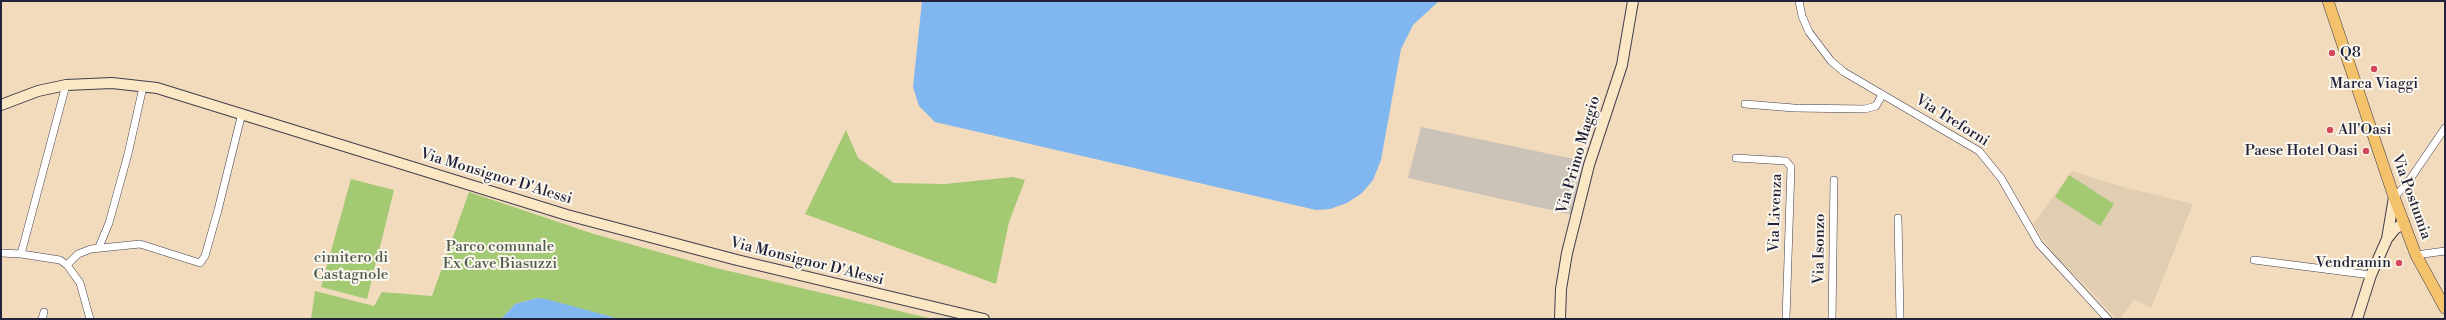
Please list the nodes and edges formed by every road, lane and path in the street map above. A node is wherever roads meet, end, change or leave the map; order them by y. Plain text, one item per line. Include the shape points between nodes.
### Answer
1 (1634, 1) edge
2 (1799, 1) edge
3 (2328, 1) edge
4 (66, 85) junction
5 (143, 87) junction
6 (1882, 95) junction
7 (1745, 104) dead end
8 (1, 105) edge
9 (242, 113) junction
10 (2445, 128) edge
11 (1736, 158) dead end
12 (1834, 180) dead end
13 (2394, 197) junction
14 (1898, 218) dead end
15 (2404, 224) junction
16 (2387, 239) junction
17 (99, 248) junction
18 (2445, 251) edge
19 (1, 253) edge
20 (21, 254) junction
21 (2416, 255) junction
22 (2254, 260) dead end
23 (67, 265) junction
24 (2371, 274) junction
25 (2445, 308) edge
26 (90, 319) edge
27 (984, 319) edge
28 (1560, 319) edge
29 (1786, 319) edge
30 (1832, 319) edge
31 (1900, 319) edge
32 (2108, 319) edge
33 (2357, 319) edge

1 - 28 main road, Via Primo Maggio via 1622,65 1589,165 1567,253 1561,288
2 - 6 street, Via Treforni via 1809,32 1831,61 1856,81
3 - 13 main road, Via Postumia
4 - 5 main road, Via Monsignor D'Alessi via 112,83
4 - 8 main road, Via Monsignor D'Alessi via 38,91
4 - 20 street
5 - 9 main road, Via Monsignor D'Alessi via 156,88
5 - 17 street via 113,208
6 - 7 street via 1876,106 1866,109
6 - 32 street, Via Treforni via 1979,150 2001,178 2039,244
9 - 17 street via 218,210 205,256 200,263 140,244
9 - 27 main road, Via Monsignor D'Alessi via 568,215 737,260
10 - 13 street via 2406,185
11 - 29 street, Via Livenza via 1786,161 1791,167
12 - 30 street, Via Isonzo
13 - 15 main road, Via Postumia
13 - 16 main road
14 - 31 street
15 - 16 main road via 2395,229
15 - 21 main road, Via Postumia
16 - 24 main road
17 - 23 street via 78,254
18 - 21 street
19 - 20 street
20 - 23 street via 60,260
21 - 25 main road, Via Postumia
22 - 24 street via 2312,269
23 - 26 street via 80,282
24 - 33 main road

